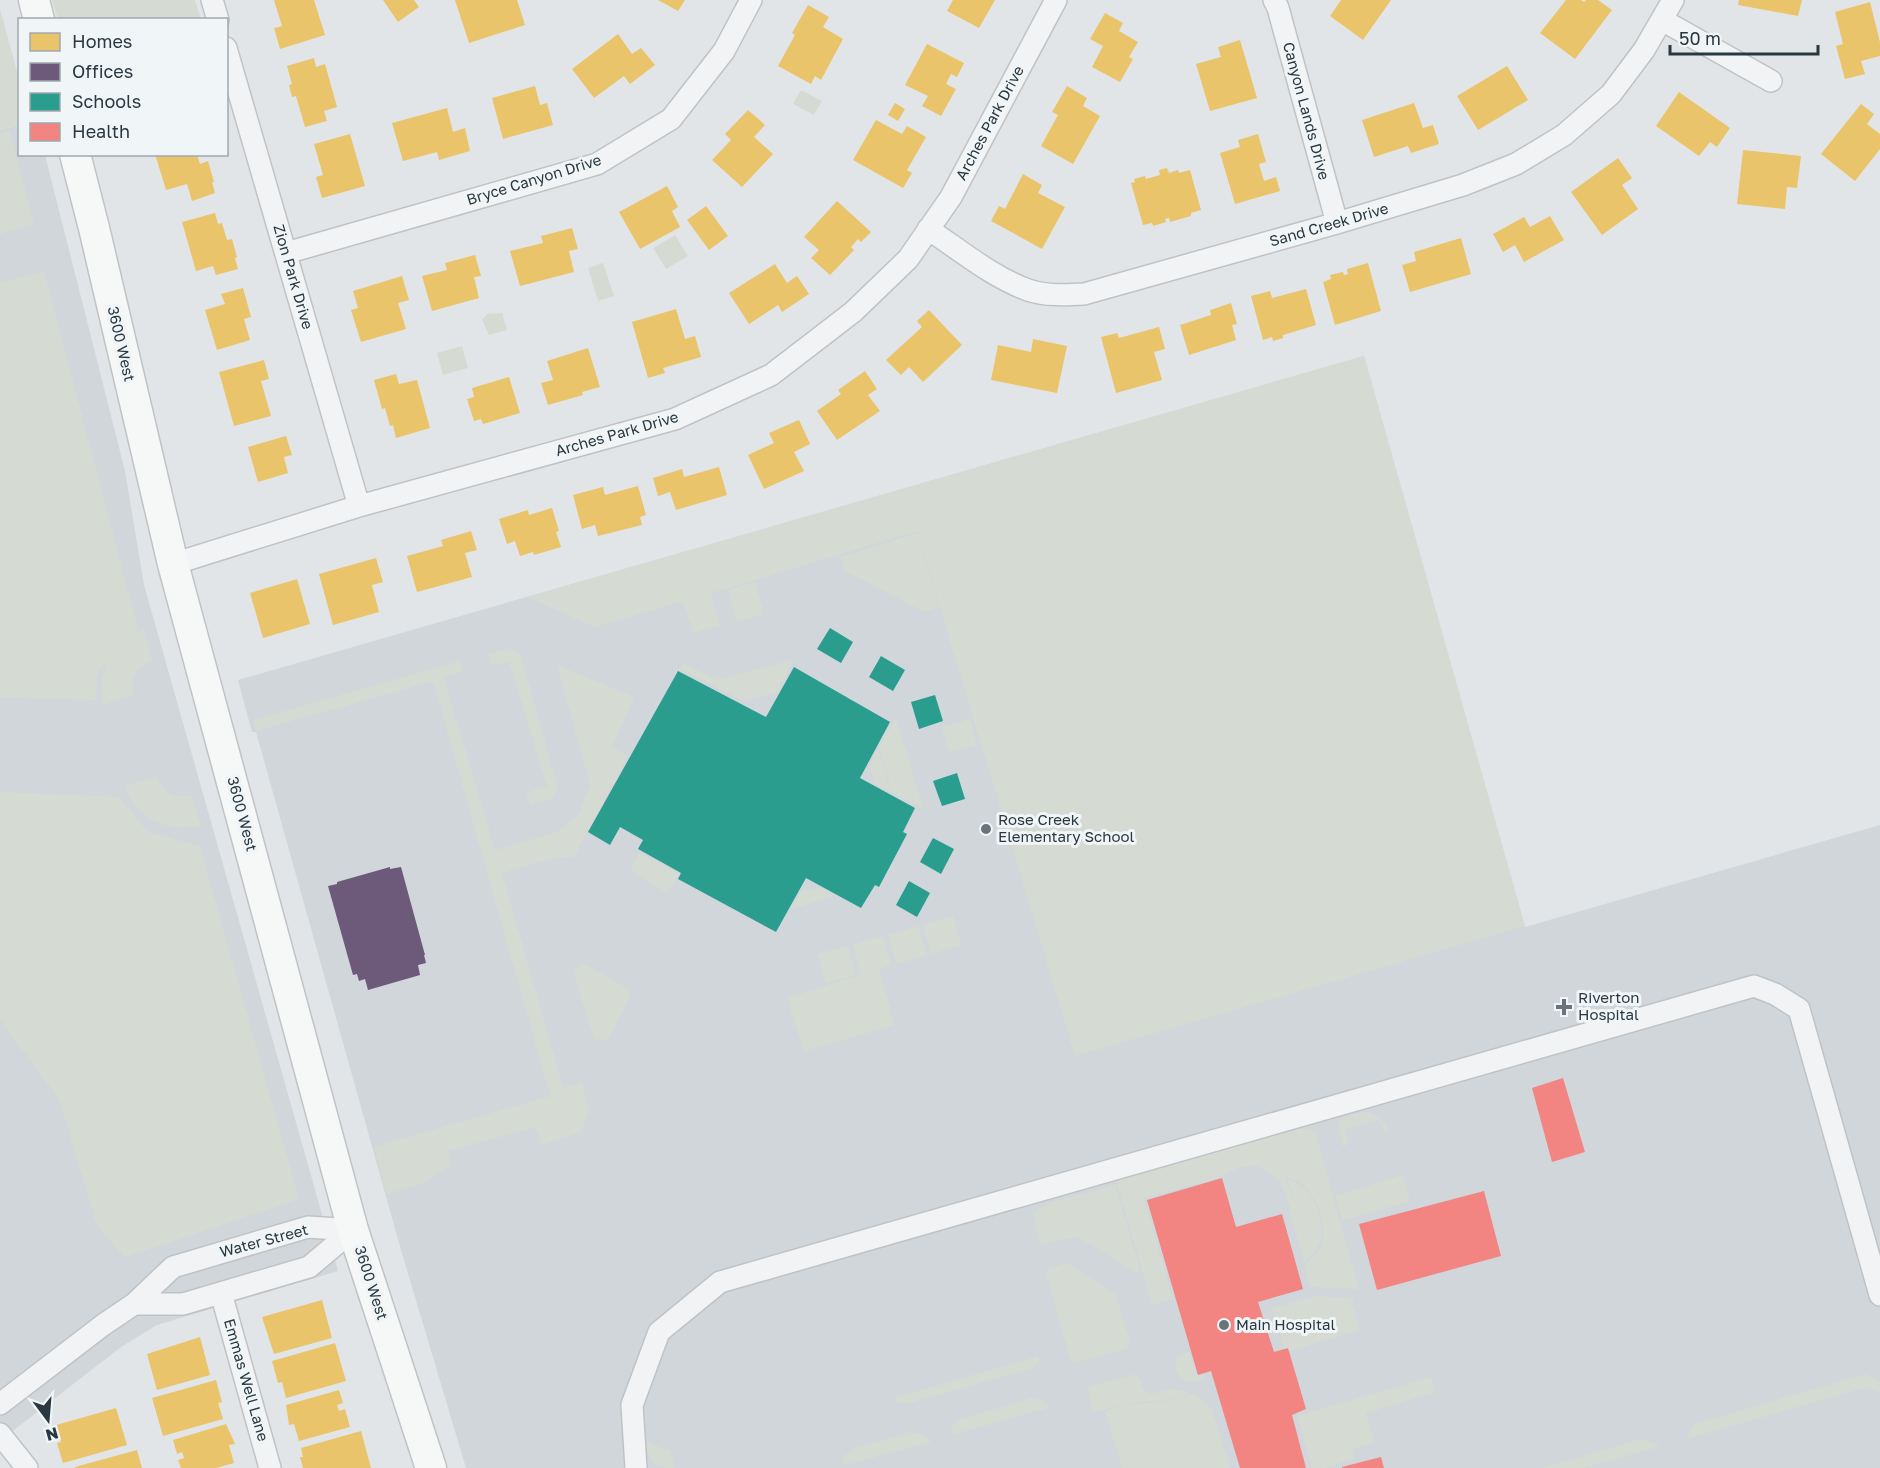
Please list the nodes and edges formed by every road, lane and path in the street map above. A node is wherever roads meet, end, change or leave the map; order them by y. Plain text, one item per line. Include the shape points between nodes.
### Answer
1 (34, 0) edge
2 (212, 0) edge
3 (751, 0) edge
4 (1056, 0) edge
5 (1274, 0) edge
6 (1672, 0) edge
7 (38, 18) edge
8 (217, 18) edge
9 (1662, 20) junction
10 (228, 55) edge
11 (1771, 81) dead end
12 (76, 156) edge
13 (1337, 223) junction
14 (928, 229) junction
15 (286, 253) junction
16 (359, 506) junction
17 (173, 564) junction
18 (353, 1230) junction
19 (221, 1293) junction
20 (1880, 1294) edge
21 (134, 1304) junction
22 (0, 1404) edge
23 (0, 1434) edge
24 (27, 1468) edge
25 (270, 1468) edge
26 (431, 1468) edge
27 (636, 1468) edge

1 - 7 main road
2 - 8 street
3 - 15 street, Bryce Canyon Drive via 724,51 671,118 597,164
4 - 14 street, Arches Park Drive via 951,197
5 - 13 street, Canyon Lands Drive
6 - 9 street, Sand Creek Drive
9 - 11 street
9 - 13 street, Sand Creek Drive via 1611,94 1564,135 1516,164 1463,185
10 - 15 street, Zion Park Drive
12 - 17 main road, 3600 West
13 - 14 street, Sand Creek Drive via 1084,294 1058,295 1030,291 1002,277
14 - 16 street, Arches Park Drive via 908,259 853,312 771,375 675,419
15 - 16 street, Zion Park Drive
16 - 17 street, Arches Park Drive
17 - 18 main road, 3600 West
18 - 19 street, Water Street via 309,1266
18 - 21 street, Water Street via 308,1227 173,1267
18 - 26 main road, 3600 West
19 - 21 street, Water Street via 183,1304
19 - 25 street, Emmas Well Lane
20 - 27 street via 1799,1009 1754,986 720,1282 659,1332 632,1405
21 - 22 street, Water Street
23 - 24 street

